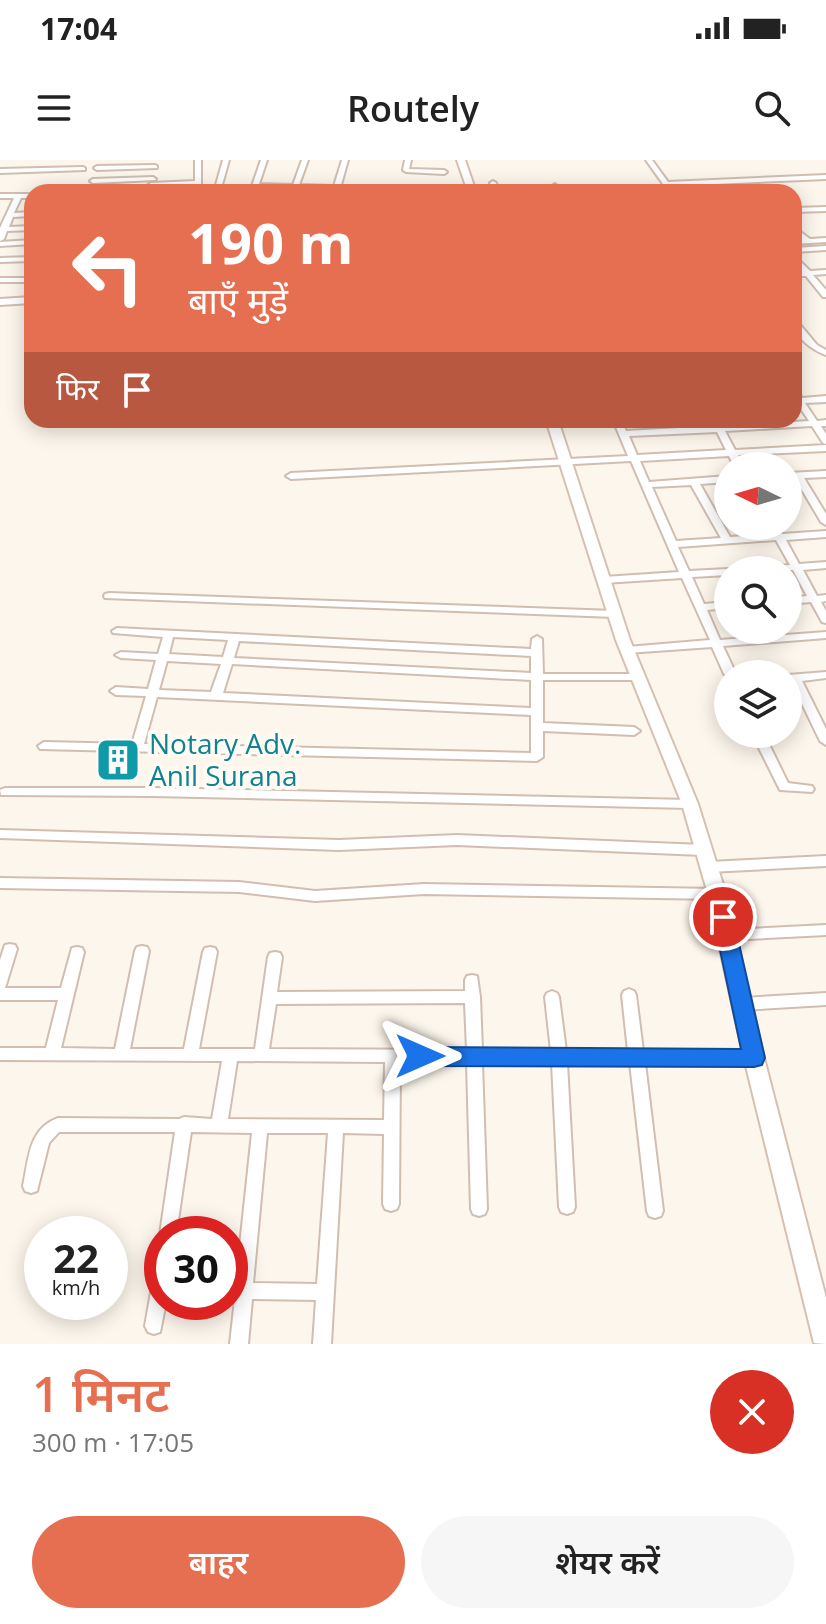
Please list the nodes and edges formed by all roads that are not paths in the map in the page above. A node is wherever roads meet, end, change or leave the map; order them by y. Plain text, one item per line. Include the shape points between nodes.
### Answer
1 (198, 160) edge
2 (226, 160) edge
3 (264, 160) edge
4 (305, 160) edge
5 (345, 160) edge
6 (408, 160) edge
7 (461, 160) edge
8 (649, 160) edge
9 (98, 164) edge
10 (155, 164) edge
11 (83, 169) dead end
12 (0, 171) edge
13 (444, 172) dead end
14 (826, 177) edge
15 (93, 181) junction
16 (92, 184) edge
17 (137, 184) edge
18 (152, 184) edge
19 (198, 184) edge
20 (219, 184) edge
21 (256, 184) edge
22 (296, 184) edge
23 (339, 184) edge
24 (469, 184) edge
25 (666, 184) joint
26 (0, 196) edge
27 (18, 196) junction
28 (24, 196) edge
29 (826, 209) edge
30 (802, 210) edge
31 (24, 214) edge
32 (9, 215) junction
33 (24, 228) edge
34 (3, 229) junction
35 (802, 236) edge
36 (826, 240) edge
37 (802, 241) edge
38 (807, 241) junction
39 (0, 242) edge
40 (24, 242) edge
41 (826, 248) edge
42 (802, 250) edge
43 (24, 259) edge
44 (0, 260) edge
45 (802, 267) edge
46 (826, 272) edge
47 (802, 273) edge
48 (807, 273) junction
49 (0, 280) edge
50 (24, 280) edge
51 (826, 295) edge
52 (24, 300) edge
53 (0, 302) edge
54 (802, 333) edge
55 (826, 353) edge
56 (802, 398) edge
57 (826, 399) edge
58 (802, 406) edge
59 (802, 423) edge
60 (814, 423) junction
61 (826, 423) edge
62 (555, 428) edge
63 (620, 428) edge
64 (680, 428) edge
65 (720, 428) edge
66 (623, 434) junction
67 (826, 441) edge
68 (826, 448) edge
69 (732, 452) edge
70 (751, 452) edge
71 (714, 454) edge
72 (634, 458) junction
73 (566, 462) junction
74 (826, 474) edge
75 (802, 475) edge
76 (291, 476) dead end
77 (714, 480) edge
78 (694, 482) junction
79 (645, 485) junction
80 (802, 489) edge
81 (714, 517) edge
82 (826, 522) edge
83 (802, 533) edge
84 (826, 534) edge
85 (727, 540) edge
86 (671, 544) junction
87 (826, 565) edge
88 (802, 567) edge
89 (714, 573) edge
90 (802, 574) edge
91 (684, 575) junction
92 (604, 580) junction
93 (109, 596) dead end
94 (820, 599) edge
95 (714, 606) edge
96 (700, 607) junction
97 (615, 614) junction
98 (826, 620) edge
99 (117, 631) dead end
100 (169, 633) junction
101 (826, 635) edge
102 (235, 636) junction
103 (802, 637) edge
104 (714, 638) edge
105 (537, 639) dead end
106 (714, 643) edge
107 (457, 650) junction
108 (627, 650) junction
109 (537, 653) junction
110 (121, 655) dead end
111 (162, 656) junction
112 (228, 660) junction
113 (455, 673) junction
114 (826, 675) edge
115 (537, 677) junction
116 (639, 677) junction
117 (802, 677) edge
118 (116, 691) dead end
119 (152, 693) junction
120 (216, 696) junction
121 (802, 697) edge
122 (537, 712) junction
123 (538, 727) junction
124 (634, 731) dead end
125 (826, 741) edge
126 (44, 746) dead end
127 (137, 748) junction
128 (765, 748) edge
129 (808, 789) dead end
130 (5, 792) dead end
131 (690, 804) junction
132 (0, 834) edge
133 (703, 850) junction
134 (826, 861) edge
135 (709, 867) junction
136 (0, 883) edge
137 (717, 894) junction
138 (826, 930) edge
139 (728, 935) junction
140 (10, 949) dead end
141 (142, 951) dead end
142 (77, 952) dead end
143 (210, 952) dead end
144 (275, 957) dead end
145 (472, 980) dead end
146 (0, 985) edge
147 (0, 994) edge
148 (67, 994) junction
149 (629, 995) dead end
150 (473, 997) junction
151 (552, 997) dead end
152 (270, 998) junction
153 (826, 999) edge
154 (742, 1004) junction
155 (122, 1053) junction
156 (0, 1054) edge
157 (52, 1054) junction
158 (190, 1055) junction
159 (261, 1056) junction
160 (393, 1056) junction
161 (474, 1056) junction
162 (559, 1056) junction
163 (230, 1057) junction
164 (636, 1057) junction
165 (754, 1058) junction
166 (184, 1124) junction
167 (219, 1125) junction
168 (260, 1126) junction
169 (336, 1126) junction
170 (392, 1127) junction
171 (31, 1186) dead end
172 (391, 1204) dead end
173 (567, 1207) dead end
174 (479, 1209) dead end
175 (655, 1211) dead end
176 (171, 1216) edge
177 (247, 1216) edge
178 (248, 1291) edge
179 (325, 1292) junction
180 (155, 1320) edge
181 (238, 1320) edge
182 (154, 1326) dead end
183 (826, 1343) edge
184 (239, 1344) edge
185 (322, 1344) edge

1 - 19 street
2 - 20 street
3 - 21 street
4 - 22 street
5 - 23 street
6 - 13 street via 408,171
7 - 24 main road
8 - 25 street
9 - 10 street
9 - 15 street
10 - 18 street
11 - 12 street
14 - 25 street
15 - 16 street
15 - 17 street
26 - 27 street
27 - 28 street
27 - 32 street
29 - 30 street
31 - 32 street
32 - 34 street
33 - 34 street
34 - 39 street
35 - 38 street
36 - 38 street
37 - 38 street
39 - 40 street
41 - 42 street
43 - 44 street
45 - 48 street
46 - 48 street
47 - 48 street
48 - 51 street
49 - 50 street
52 - 53 street
54 - 55 street
56 - 57 street
58 - 60 street
59 - 60 street
60 - 61 street
60 - 67 street
62 - 73 main road
63 - 66 street
64 - 66 street
65 - 69 street
66 - 72 street
68 - 70 street
71 - 72 street
72 - 73 street
72 - 79 street
73 - 76 street
73 - 92 main road
74 - 75 street
77 - 78 street
78 - 79 street
78 - 81 street
79 - 86 street
80 - 82 street
83 - 84 street
85 - 86 street
86 - 91 street
87 - 88 street
89 - 91 street
90 - 94 street
91 - 92 street
91 - 96 street
92 - 97 main road
93 - 97 street
94 - 98 street
95 - 96 street
96 - 104 street
97 - 108 main road
99 - 100 street
100 - 102 street
100 - 111 street
101 - 103 street
102 - 107 street
102 - 112 street
105 - 109 street
106 - 108 street
107 - 109 street
107 - 113 street
108 - 116 main road
109 - 115 street
110 - 111 street
111 - 112 street
111 - 119 street
112 - 113 street
112 - 120 street
113 - 115 street
114 - 117 street
115 - 116 street
115 - 122 street
116 - 131 main road
118 - 119 street
119 - 120 street
119 - 127 street
120 - 122 street
121 - 125 street
122 - 123 street
123 - 124 street
123 - 127 street via 537,757
126 - 127 street
128 - 129 street via 784,787
130 - 131 street
131 - 133 main road
132 - 133 street via 339,845 457,840
133 - 135 main road
134 - 135 street
135 - 137 main road
136 - 137 street via 239,887 315,896 424,889
137 - 139 main road
138 - 139 street
139 - 154 main road
140 - 146 street
141 - 155 street
142 - 148 street
143 - 158 street
144 - 152 street
145 - 150 street
147 - 148 street
148 - 157 street
149 - 164 street
150 - 152 street
150 - 161 street
151 - 162 street
152 - 159 street
153 - 154 street
154 - 165 main road
155 - 157 street
155 - 158 street
156 - 157 street
158 - 163 street
159 - 160 street
159 - 163 street
160 - 161 street
160 - 170 street
161 - 162 street
161 - 174 street
162 - 164 street
162 - 173 street
163 - 167 street
164 - 165 street
164 - 175 street
165 - 183 main road
166 - 167 street
166 - 171 street via 51,1127 43,1136
166 - 176 street
167 - 168 street
168 - 169 street
168 - 177 street
169 - 170 street
169 - 179 street
170 - 172 street
178 - 179 street
179 - 185 street
180 - 182 street
181 - 184 street

